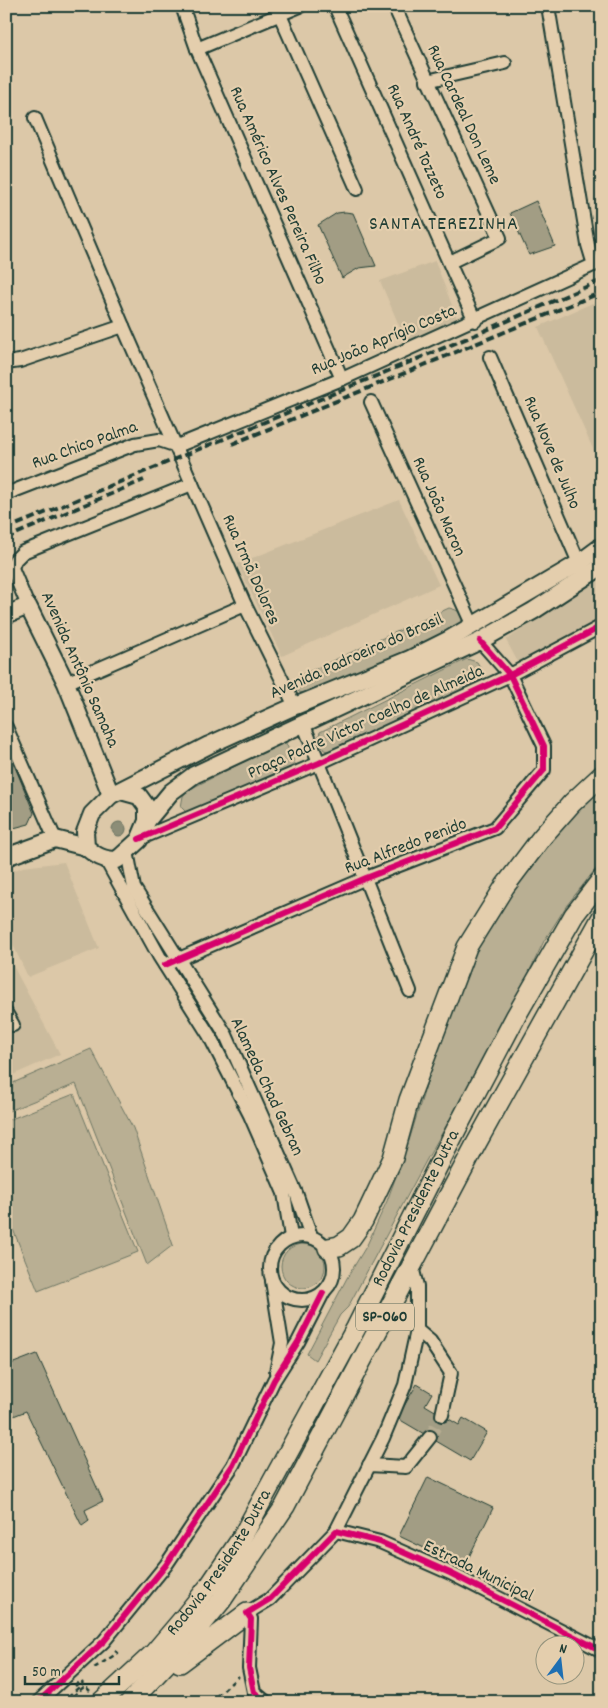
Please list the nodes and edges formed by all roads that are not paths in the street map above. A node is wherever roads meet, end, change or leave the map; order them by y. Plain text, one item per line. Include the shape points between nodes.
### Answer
1 (182, 6) edge
2 (300, 6) edge
3 (335, 6) edge
4 (548, 6) edge
5 (395, 7) edge
6 (278, 10) edge
7 (197, 49) junction
8 (505, 63) dead end
9 (427, 81) junction
10 (35, 118) dead end
11 (357, 189) dead end
12 (450, 262) junction
13 (598, 263) edge
14 (475, 321) junction
15 (124, 326) junction
16 (490, 357) dead end
17 (6, 363) edge
18 (342, 379) junction
19 (371, 402) dead end
20 (177, 446) junction
21 (192, 484) junction
22 (6, 494) edge
23 (602, 546) edge
24 (579, 563) junction
25 (602, 566) edge
26 (245, 605) junction
27 (28, 606) junction
28 (6, 615) edge
29 (602, 626) edge
30 (477, 633) junction
31 (510, 675) junction
32 (66, 683) junction
33 (295, 706) junction
34 (303, 723) junction
35 (6, 727) edge
36 (319, 763) junction
37 (602, 775) edge
38 (116, 793) junction
39 (147, 821) junction
40 (55, 839) junction
41 (139, 839) junction
42 (86, 847) junction
43 (127, 851) junction
44 (6, 857) edge
45 (106, 860) junction
46 (366, 878) junction
47 (602, 879) edge
48 (602, 917) edge
49 (179, 959) junction
50 (165, 965) junction
51 (410, 991) dead end
52 (211, 1011) junction
53 (6, 1013) edge
54 (199, 1019) junction
55 (13, 1025) dead end
56 (262, 1129) junction
57 (311, 1236) junction
58 (291, 1237) junction
59 (328, 1248) junction
60 (412, 1267) junction
61 (272, 1279) junction
62 (323, 1293) junction
63 (417, 1330) junction
64 (274, 1380) junction
65 (442, 1415) tunnel mouth
66 (430, 1438) tunnel mouth
67 (370, 1465) junction
68 (336, 1531) junction
69 (247, 1613) junction
70 (602, 1651) edge
71 (252, 1697) edge
72 (133, 1699) edge
73 (38, 1702) edge
74 (101, 1702) edge
75 (266, 1702) edge

1 - 7 street, Rua Américo Alves Pereira Filho
2 - 6 street
3 - 12 street, Rua André Tozzeto
4 - 13 street via 588,245
5 - 9 street, Rua Cardeal Don Leme
6 - 7 street
6 - 11 street
7 - 18 street, Rua Américo Alves Pereira Filho
8 - 9 street
9 - 12 street, Rua Cardeal Don Leme via 500,238
10 - 15 street, Rua Irmã Dolores
12 - 14 street, Rua André Tozzeto
13 - 14 street, Rua João Aprígio Costa
14 - 18 street, Rua João Aprígio Costa
15 - 17 street
15 - 20 street, Rua Irmã Dolores
16 - 24 street, Rua Nove de Julho
18 - 20 street, Rua João Aprígio Costa
19 - 30 street, Rua João Maron
20 - 21 street, Rua Irmã Dolores
20 - 22 street, Rua Chico Palma via 159,440 135,444
21 - 26 street, Rua Irmã Dolores
21 - 27 street, Avenida Antônio Samaha via 24,552 12,568
23 - 24 main road, Avenida Padroeira do Brasil
24 - 30 main road, Avenida Padroeira do Brasil
25 - 30 main road, Avenida Padroeira do Brasil via 525,616
26 - 32 street
26 - 33 street, Rua Irmã Dolores
27 - 28 main road
27 - 32 main road, Avenida Antônio Samaha
29 - 31 street, Praça Padre Victor Coelho de Almeida
30 - 31 street, Rua João Maron
30 - 33 main road, Avenida Padroeira do Brasil
30 - 34 main road, Avenida Padroeira do Brasil
31 - 36 street, Praça Padre Victor Coelho de Almeida
31 - 46 street, Rua Alfredo Penido via 544,746 544,770 495,828
32 - 38 main road, Avenida Antônio Samaha
33 - 34 main road
33 - 38 main road, Avenida Padroeira do Brasil via 209,745
34 - 36 street
34 - 39 main road, Avenida Padroeira do Brasil via 194,775 171,792
35 - 40 street
36 - 41 street, Praça Padre Victor Coelho de Almeida
36 - 46 street
37 - 59 highway via 542,837 505,886 467,947 410,1100 393,1158 363,1221 351,1238 339,1246
38 - 39 main road via 139,796 147,807
38 - 42 main road via 92,814 85,832
39 - 41 main road
40 - 42 main road
40 - 44 main road
41 - 43 main road
42 - 45 main road via 95,856
43 - 45 main road via 117,860
43 - 49 street, Alameda Chad Gebran via 134,888
45 - 50 street, Alameda Chad Gebran
46 - 49 street, Rua Alfredo Penido
46 - 51 street
47 - 74 highway, Rodovia Presidente Dutra / SP-060 via 574,916 516,1016 356,1328 240,1539 210,1585 154,1653
48 - 60 highway, Rodovia Presidente Dutra / SP-060
49 - 50 street, Rua Alfredo Penido
49 - 52 street, Alameda Chad Gebran
50 - 54 street, Alameda Chad Gebran
52 - 54 street
52 - 56 street, Alameda Chad Gebran via 226,1035
53 - 55 street
54 - 56 street, Alameda Chad Gebran
56 - 57 street, Alameda Chad Gebran via 296,1193
56 - 58 street, Alameda Chad Gebran via 284,1192
57 - 58 street
57 - 59 street
58 - 61 street via 279,1246 271,1259
59 - 62 street via 335,1266 332,1281
60 - 63 street via 417,1286
60 - 72 highway, Rodovia Presidente Dutra / SP-060 via 285,1506 221,1602
61 - 62 street via 277,1288 294,1299 304,1300
61 - 64 street via 282,1343
62 - 64 street
63 - 65 street via 430,1341 451,1373
63 - 67 street via 405,1385
64 - 73 street via 233,1465 166,1565 104,1641
66 - 67 street via 406,1467
67 - 68 street
68 - 69 street via 270,1599
68 - 70 street, Estrada Municipal via 380,1542 450,1573
69 - 71 street via 251,1619 249,1668
69 - 72 highway
71 - 75 street

